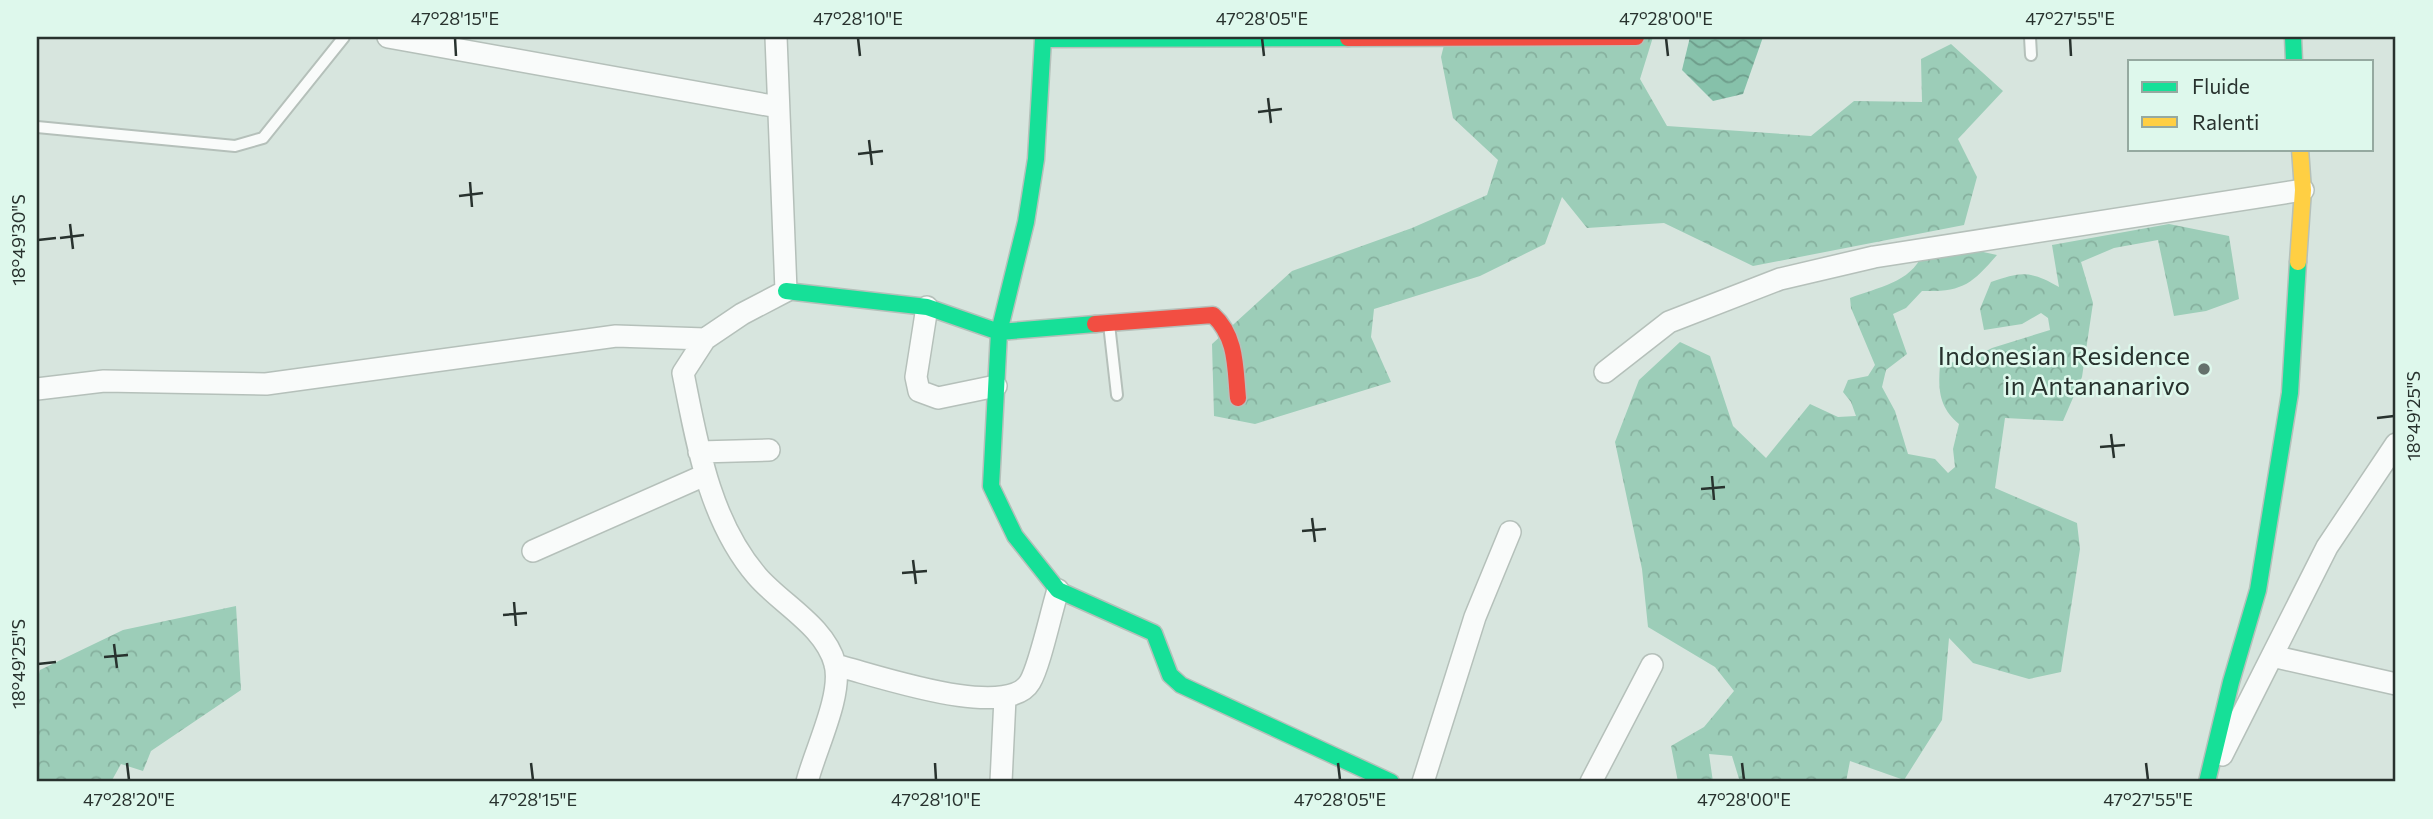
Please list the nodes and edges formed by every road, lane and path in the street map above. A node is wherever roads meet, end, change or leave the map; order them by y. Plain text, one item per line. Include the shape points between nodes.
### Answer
1 (344, 37) edge
2 (388, 37) edge
3 (776, 37) edge
4 (1636, 37) edge
5 (2030, 37) edge
6 (2293, 37) edge
7 (1042, 38) edge
8 (2031, 55) dead end
9 (2294, 60) edge
10 (778, 107) junction
11 (37, 127) edge
12 (2300, 150) edge
13 (2302, 190) junction
14 (786, 291) junction
15 (926, 307) junction
16 (1109, 323) junction
17 (999, 332) junction
18 (705, 339) junction
19 (1605, 372) dead end
20 (996, 386) junction
21 (37, 389) edge
22 (1116, 395) dead end
23 (1238, 398) dead end
24 (2396, 444) edge
25 (769, 450) dead end
26 (699, 452) junction
27 (705, 475) junction
28 (1510, 532) dead end
29 (533, 551) dead end
30 (1058, 590) junction
31 (2272, 656) junction
32 (835, 665) junction
33 (1652, 666) dead end
34 (2396, 684) edge
35 (1005, 698) junction
36 (807, 782) edge
37 (1001, 782) edge
38 (1391, 782) edge
39 (1423, 782) edge
40 (1591, 782) edge
41 (2208, 782) edge

1 - 11 lane via 263,138 235,146
2 - 10 street
3 - 10 street
4 - 7 street
5 - 8 lane
6 - 9 street
7 - 17 street via 1036,159
10 - 14 street
12 - 13 street
13 - 19 street via 1874,257 1780,279 1669,322
13 - 41 street via 2290,393 2282,449 2258,590
14 - 15 street
14 - 18 street
15 - 17 street
15 - 20 street via 916,377 919,391 937,398
16 - 17 street
16 - 22 lane
16 - 23 street via 1213,315 1231,339
17 - 20 street
18 - 21 street via 616,336 266,384 104,381
18 - 26 street via 683,373
20 - 30 street via 991,486 1015,536
24 - 31 street via 2327,547
25 - 26 street
26 - 27 street
27 - 29 street
27 - 32 street via 726,529 757,576 812,629
28 - 39 street via 1475,617
30 - 35 street via 1030,683
30 - 38 street via 1154,633 1170,675 1181,685
31 - 34 street
31 - 41 street
32 - 35 street via 978,700
32 - 36 street via 835,688
33 - 40 street
35 - 37 street

